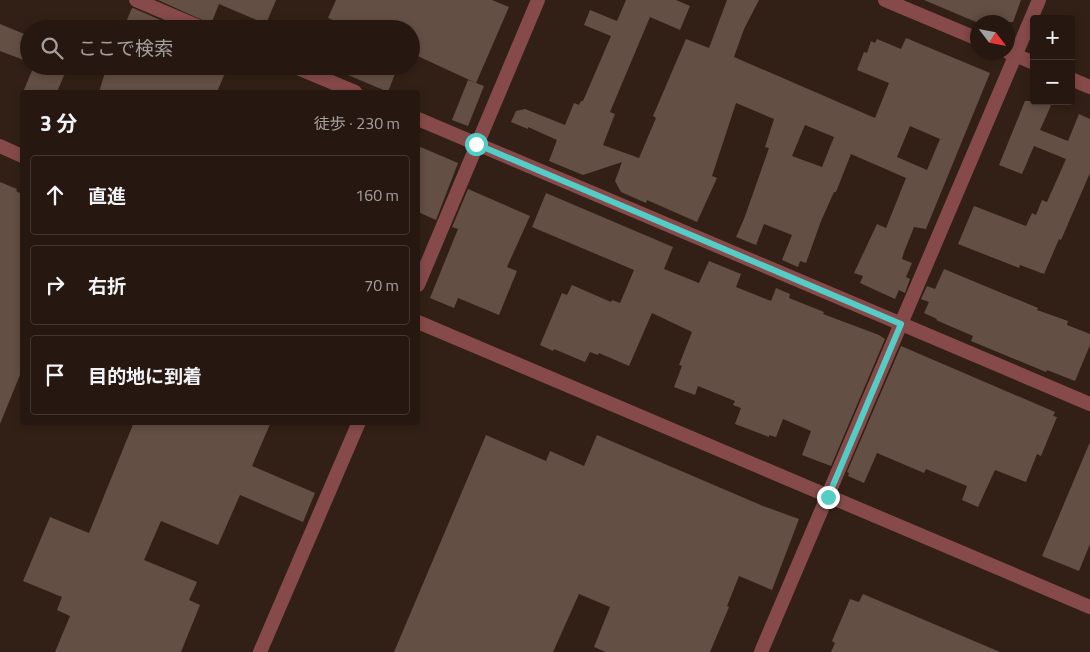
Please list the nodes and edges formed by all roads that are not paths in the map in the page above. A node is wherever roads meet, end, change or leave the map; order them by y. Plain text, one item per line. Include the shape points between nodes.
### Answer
1 (136, 0) edge
2 (538, 0) edge
3 (885, 0) edge
4 (1039, 0) edge
5 (183, 20) edge
6 (970, 36) edge
7 (1015, 48) edge
8 (1015, 55) edge
9 (1010, 60) edge
10 (1030, 61) edge
11 (314, 75) edge
12 (1075, 81) edge
13 (1090, 87) edge
14 (350, 90) edge
15 (420, 120) edge
16 (476, 144) junction
17 (0, 146) edge
18 (20, 155) edge
19 (420, 279) edge
20 (420, 323) edge
21 (901, 324) junction
22 (1090, 404) edge
23 (358, 425) edge
24 (828, 497) junction
25 (1090, 607) edge
26 (260, 652) edge
27 (761, 652) edge

1 - 5 street
2 - 16 street
3 - 6 street
4 - 7 street
8 - 10 street
9 - 21 street
11 - 14 street
12 - 13 street
15 - 16 street
16 - 19 street
16 - 21 street
17 - 18 street
20 - 24 street
21 - 22 street
21 - 24 street
23 - 26 street
24 - 25 street
24 - 27 street

